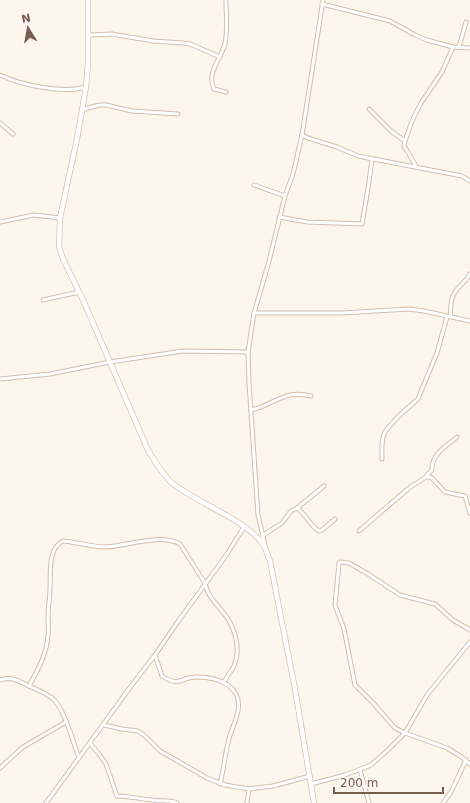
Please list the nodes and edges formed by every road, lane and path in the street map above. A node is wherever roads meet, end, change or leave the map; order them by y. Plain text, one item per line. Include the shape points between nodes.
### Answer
1 (88, 0) edge
2 (226, 0) edge
3 (322, 2) edge
4 (466, 22) dead end
5 (88, 35) junction
6 (453, 46) junction
7 (459, 47) junction
8 (470, 48) edge
9 (220, 57) junction
10 (0, 75) edge
11 (86, 87) junction
12 (226, 92) dead end
13 (369, 109) dead end
14 (82, 110) junction
15 (178, 114) dead end
16 (0, 123) edge
17 (13, 134) dead end
18 (302, 135) junction
19 (405, 141) junction
20 (372, 159) junction
21 (416, 166) junction
22 (470, 180) edge
23 (254, 185) dead end
24 (285, 196) junction
25 (279, 217) junction
26 (60, 218) junction
27 (0, 222) edge
28 (470, 274) edge
29 (79, 292) junction
30 (43, 300) dead end
31 (254, 313) junction
32 (449, 317) junction
33 (470, 321) edge
34 (248, 352) junction
35 (110, 362) junction
36 (0, 379) edge
37 (311, 396) dead end
38 (251, 410) junction
39 (458, 438) dead end
40 (382, 459) dead end
41 (426, 477) junction
42 (324, 486) dead end
43 (297, 508) junction
44 (470, 513) edge
45 (334, 519) dead end
46 (244, 527) junction
47 (359, 531) dead end
48 (262, 536) junction
49 (266, 550) junction
50 (205, 583) junction
51 (470, 630) edge
52 (470, 642) edge
53 (155, 655) junction
54 (0, 680) edge
55 (224, 682) junction
56 (30, 686) junction
57 (66, 722) junction
58 (104, 724) junction
59 (405, 733) junction
60 (90, 743) junction
61 (79, 758) junction
62 (466, 760) junction
63 (470, 764) edge
64 (0, 768) edge
65 (360, 770) junction
66 (310, 776) junction
67 (220, 784) junction
68 (311, 784) junction
69 (249, 789) junction
70 (46, 803) edge
71 (177, 803) edge
72 (247, 803) edge
73 (314, 803) edge
74 (370, 803) edge
75 (443, 803) edge

1 - 5 main road
2 - 9 street via 227,35
3 - 6 street via 390,21 421,38
3 - 18 street
4 - 7 street
5 - 9 street via 112,34 190,44
5 - 11 main road
6 - 7 street
6 - 19 street via 442,72 421,103
7 - 8 street
9 - 12 street via 214,69 212,85 214,89
10 - 11 street via 14,82 60,90
11 - 14 main road
13 - 19 street
14 - 15 street via 106,105 132,111
14 - 26 main road
16 - 17 street
18 - 20 street
18 - 24 street
19 - 21 street via 404,146
20 - 21 street
20 - 25 street via 362,224 307,222
21 - 22 street
23 - 24 street
24 - 25 street
25 - 31 street
26 - 27 street via 34,215
26 - 29 main road via 59,246
28 - 32 street via 452,298
29 - 30 street
29 - 35 main road
31 - 32 street via 409,310
31 - 34 street
32 - 33 street
32 - 40 street via 418,399 384,434
34 - 35 street via 183,351
34 - 38 street
35 - 36 street via 50,374
35 - 46 main road via 148,450 158,467 170,481 186,493
37 - 38 street via 294,393
38 - 48 street via 258,515
39 - 41 street via 435,456 431,463 432,470
41 - 44 street via 431,477 445,492 465,496
41 - 47 street via 409,488
42 - 43 street
43 - 45 street via 317,530 322,530
43 - 48 street via 291,511 282,523
46 - 49 main road via 258,538
46 - 50 street
48 - 49 street
49 - 66 main road
50 - 53 street
50 - 55 street via 209,595 229,621 237,644 234,665
50 - 56 street via 180,544 176,542 145,541 108,547 70,541 59,542 51,567 47,642
51 - 59 street via 453,620 435,604 400,595 349,563 339,563 335,605 344,629 355,686 395,728
52 - 59 street via 426,695
53 - 55 street via 162,676 173,683 190,677 208,677
53 - 58 street
54 - 56 street via 11,678
55 - 67 street via 236,693 238,715 231,733
56 - 57 street via 53,698
57 - 61 street
57 - 64 street via 23,747
58 - 60 street
58 - 67 street via 138,731 165,754
59 - 62 street via 447,748
59 - 65 street via 371,765
60 - 61 street
60 - 71 street via 106,764 117,796 172,800
61 - 70 street
62 - 63 street
62 - 75 street
65 - 68 street
65 - 74 street
66 - 68 main road
66 - 69 street via 273,786
67 - 69 street
68 - 73 main road
69 - 72 street

